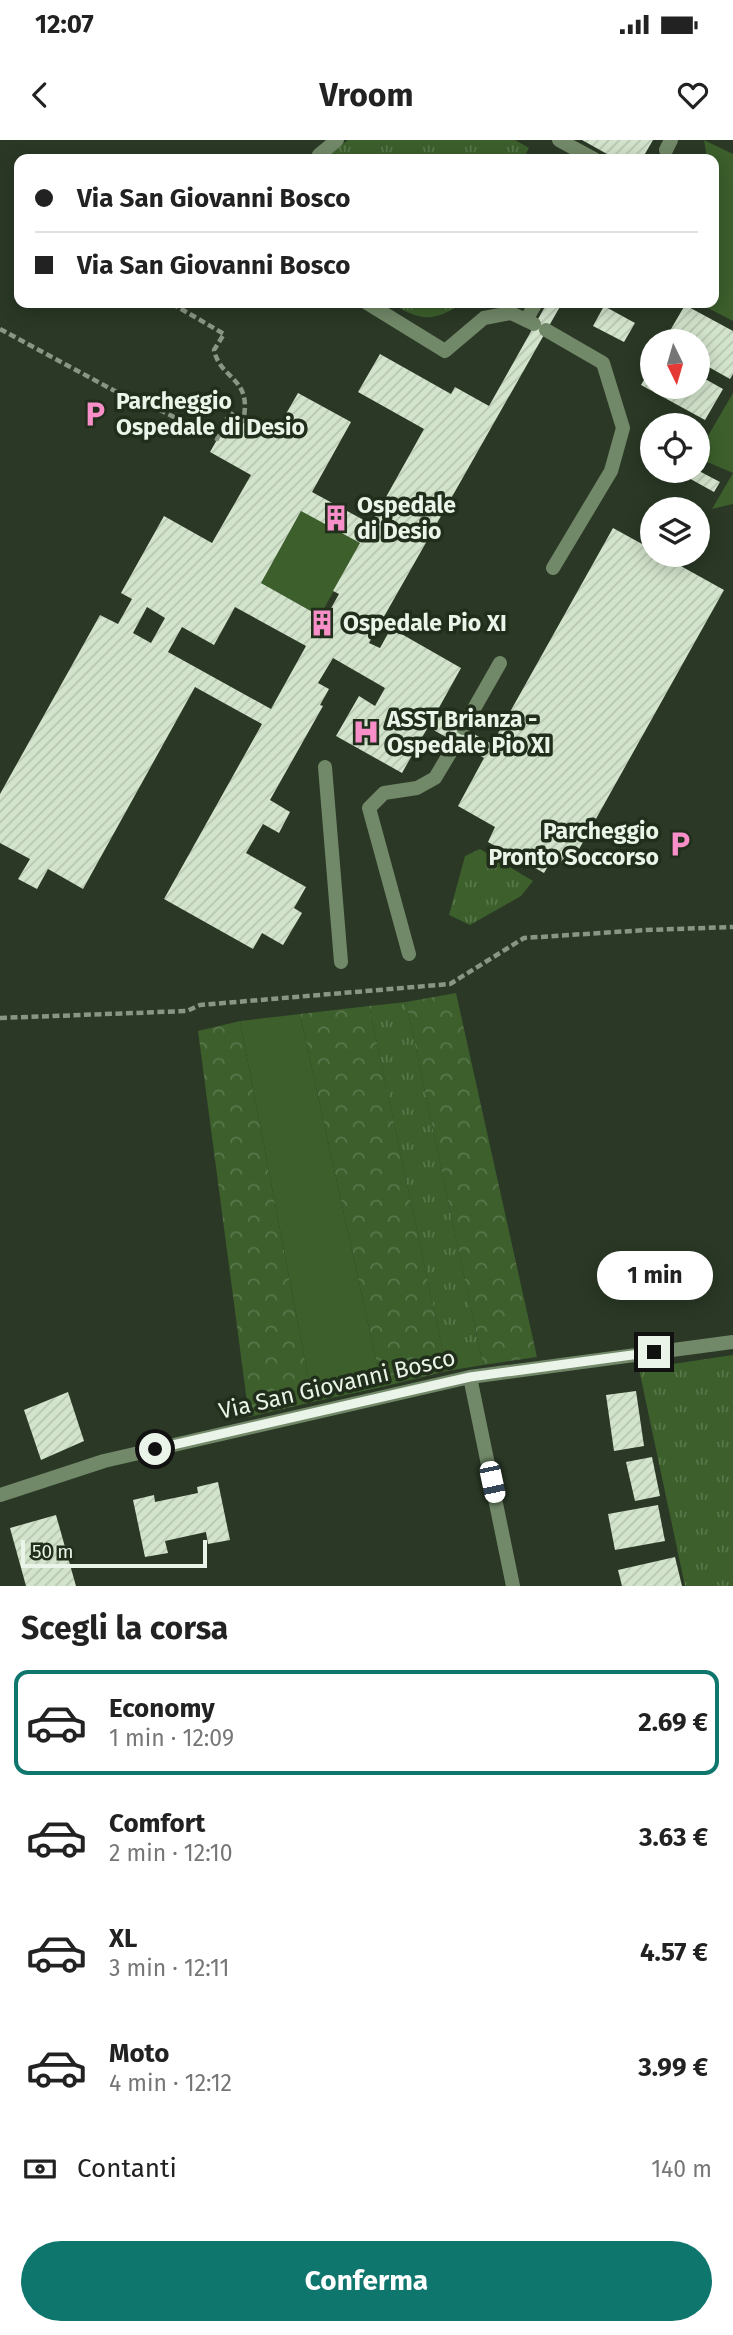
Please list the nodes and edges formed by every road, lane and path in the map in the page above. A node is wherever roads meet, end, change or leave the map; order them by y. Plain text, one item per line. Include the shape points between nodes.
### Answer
1 (337, 140) edge
2 (559, 140) edge
3 (323, 154) edge
4 (585, 154) edge
5 (180, 308) edge
6 (375, 308) edge
7 (536, 308) edge
8 (536, 325) junction
9 (0, 330) edge
10 (554, 568) dead end
11 (500, 663) dead end
12 (463, 728) dead end
13 (456, 743) dead end
14 (325, 767) dead end
15 (733, 927) edge
16 (409, 954) dead end
17 (341, 962) dead end
18 (0, 1018) edge
19 (733, 1342) edge
20 (470, 1377) junction
21 (0, 1495) edge
22 (513, 1586) edge

1 - 3 street
2 - 4 street
5 - 9 path via 224,334 214,350 216,358 241,388 247,405 243,421 230,413 217,439
6 - 8 street via 445,351 484,318 511,313
7 - 8 street
8 - 10 street via 603,363 623,428 611,471
11 - 12 street
13 - 16 street via 435,778 416,788 384,793 369,807
14 - 17 street
15 - 18 path via 523,938 450,984 200,1005 187,1011
19 - 20 street, Via San Giovanni Bosco
20 - 21 street, Via San Giovanni Bosco via 104,1461
20 - 22 street

